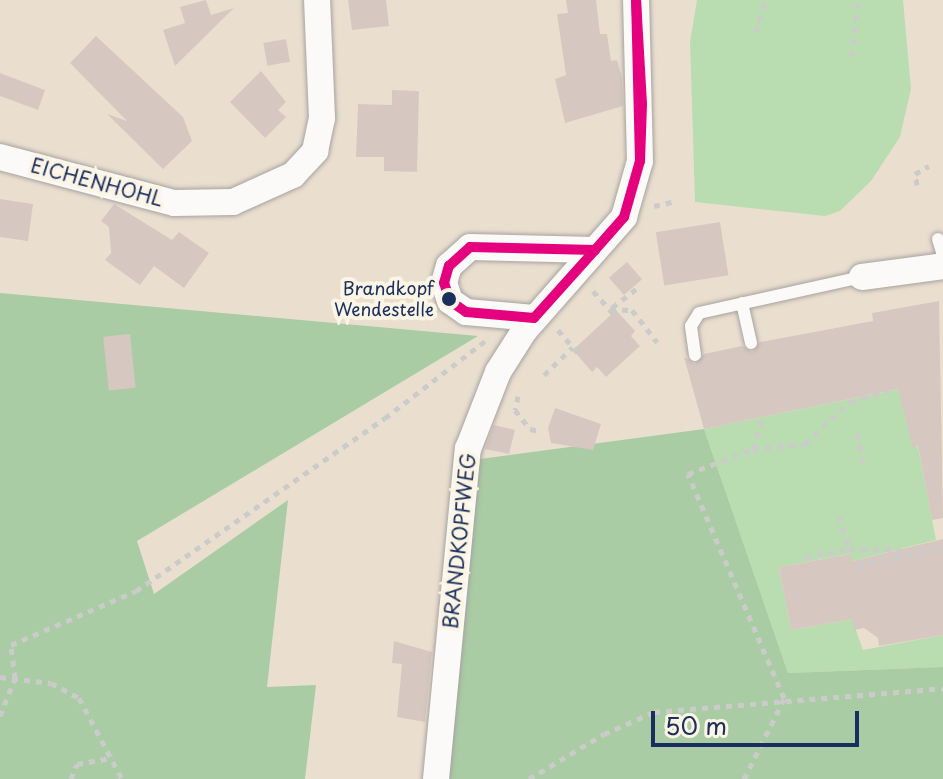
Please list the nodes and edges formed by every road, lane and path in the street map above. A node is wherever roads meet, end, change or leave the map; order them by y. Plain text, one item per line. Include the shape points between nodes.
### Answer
1 (317, 0) edge
2 (636, 0) edge
3 (766, 0) edge
4 (858, 0) edge
5 (756, 32) dead end
6 (852, 56) dead end
7 (0, 157) edge
8 (929, 166) dead end
9 (917, 185) dead end
10 (938, 239) dead end
11 (595, 250) junction
12 (943, 255) edge
13 (943, 266) edge
14 (862, 277) joint
15 (600, 282) dead end
16 (636, 289) dead end
17 (742, 303) junction
18 (612, 311) junction
19 (529, 325) junction
20 (657, 342) dead end
21 (751, 343) dead end
22 (573, 347) dead end
23 (695, 355) dead end
24 (498, 372) junction
25 (544, 375) dead end
26 (889, 391) dead end
27 (764, 414) dead end
28 (540, 431) dead end
29 (857, 433) dead end
30 (753, 449) junction
31 (864, 469) dead end
32 (839, 516) dead end
33 (943, 548) edge
34 (849, 549) junction
35 (905, 555) junction
36 (805, 557) dead end
37 (860, 572) dead end
38 (0, 677) edge
39 (15, 678) junction
40 (943, 688) edge
41 (784, 698) junction
42 (0, 716) edge
43 (112, 758) junction
44 (71, 779) edge
45 (122, 779) edge
46 (436, 779) edge
47 (529, 779) edge
48 (744, 779) edge

1 - 7 street, EICHENHOHL via 322,118 315,151 293,175 233,202 174,203
2 - 11 street, BRANDKOPFWEG via 640,161 624,217
3 - 5 path
4 - 6 path
8 - 9 path via 915,174
10 - 12 lane
11 - 19 street, BRANDKOPFWEG
11 - 19 street via 470,247 449,266 447,292 466,312
13 - 14 street
14 - 17 lane
15 - 18 path via 592,290
16 - 18 path
17 - 21 lane
17 - 23 lane via 699,313 691,326
18 - 20 path via 632,310
19 - 24 street, BRANDKOPFWEG
19 - 39 path via 489,338 385,418 136,591 11,645
22 - 25 path
24 - 28 path via 515,385 515,410 530,429
24 - 46 street, BRANDKOPFWEG via 468,449
26 - 30 path via 850,402 805,444
27 - 30 path
29 - 31 path
30 - 41 path via 688,474
32 - 34 path
33 - 35 path
34 - 35 path via 897,549
34 - 36 path
35 - 37 path via 859,564
38 - 39 path
39 - 42 path
39 - 43 path via 51,683 79,698
40 - 41 path
41 - 47 path via 654,712 604,734
41 - 48 path
43 - 44 path via 77,764
43 - 45 path

